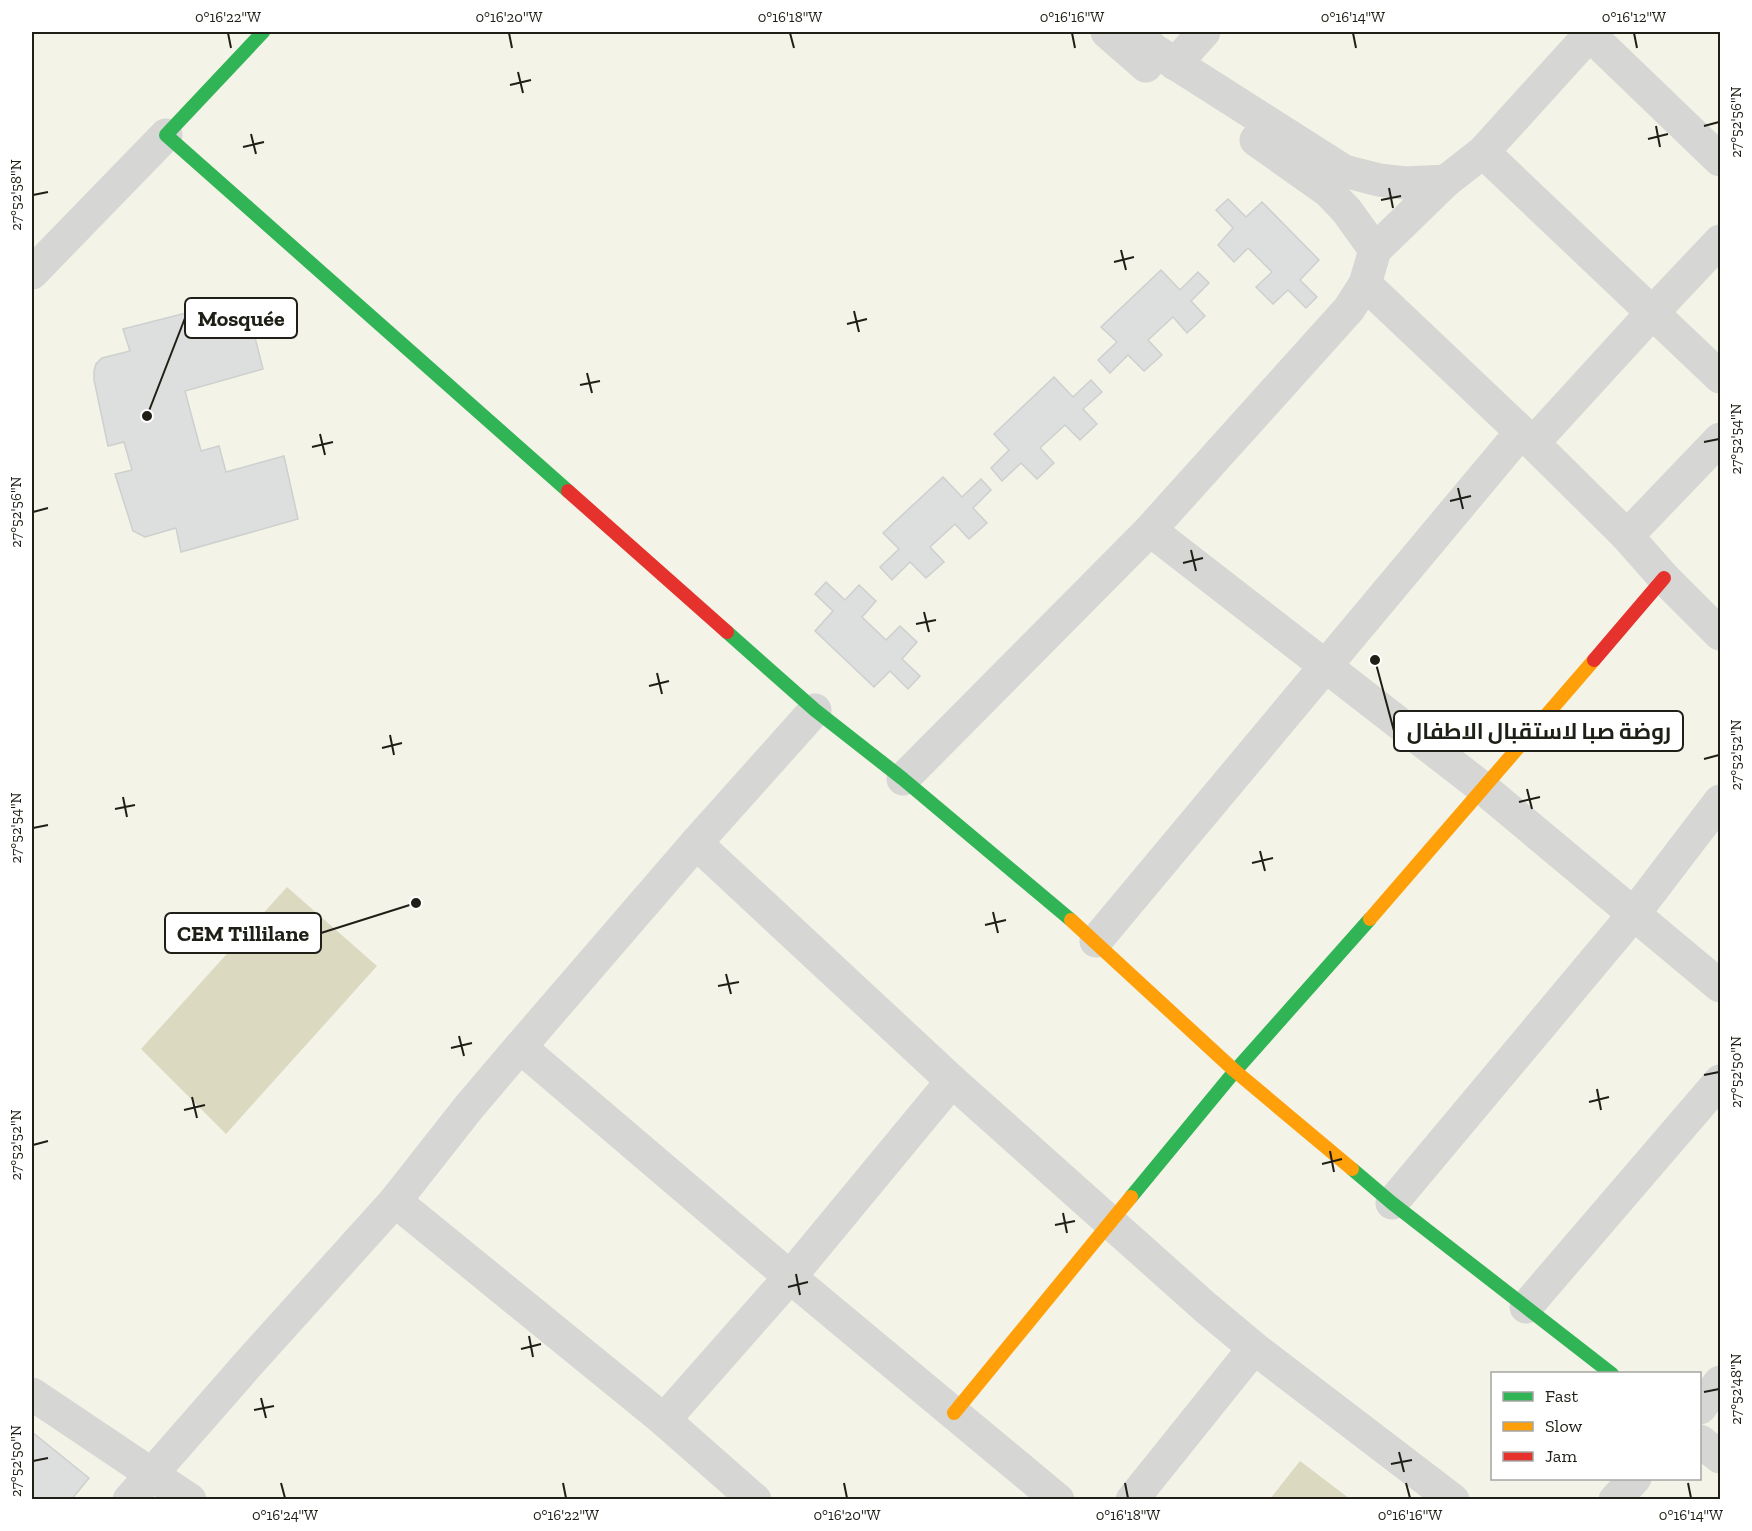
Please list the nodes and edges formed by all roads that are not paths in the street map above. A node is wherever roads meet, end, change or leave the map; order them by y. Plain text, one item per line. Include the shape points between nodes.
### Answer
1 (1107, 32) edge
2 (1134, 32) edge
3 (1204, 32) edge
4 (1591, 33) edge
5 (250, 36) edge
6 (1175, 64) junction
7 (166, 135) junction
8 (1483, 153) junction
9 (1720, 160) edge
10 (1446, 181) junction
11 (1720, 242) edge
12 (1375, 250) junction
13 (32, 273) edge
14 (1365, 284) junction
15 (1652, 313) junction
16 (1720, 377) edge
17 (1527, 437) junction
18 (1720, 439) edge
19 (1150, 530) junction
20 (1627, 536) junction
21 (1664, 578) junction
22 (1719, 630) edge
23 (1325, 665) junction
24 (815, 710) junction
25 (903, 779) junction
26 (1484, 789) junction
27 (1720, 801) edge
28 (696, 843) junction
29 (1633, 915) junction
30 (1096, 941) junction
31 (1720, 986) edge
32 (520, 1047) junction
33 (1235, 1071) junction
34 (952, 1081) junction
35 (1720, 1081) edge
36 (395, 1201) junction
37 (1392, 1203) junction
38 (1109, 1222) junction
39 (790, 1276) junction
40 (1526, 1307) junction
41 (1254, 1348) junction
42 (1609, 1372) edge
43 (1720, 1382) edge
44 (32, 1394) edge
45 (1701, 1407) edge
46 (954, 1413) junction
47 (664, 1420) junction
48 (1701, 1443) edge
49 (1720, 1457) edge
50 (152, 1474) junction
51 (1634, 1480) edge
52 (129, 1500) edge
53 (190, 1500) edge
54 (755, 1500) edge
55 (1058, 1500) edge
56 (1132, 1500) edge
57 (1453, 1500) edge
58 (1615, 1500) edge

1 - 12 street via 1147,67 1328,191
2 - 6 street
3 - 6 street
4 - 8 street
4 - 9 street
5 - 7 street
6 - 10 street via 1344,171 1405,183
7 - 13 street
7 - 24 street
8 - 10 street
8 - 15 street
10 - 12 street
11 - 15 street
12 - 14 street
14 - 17 street
14 - 19 street via 1348,309
15 - 16 street
15 - 17 street
17 - 20 street
17 - 23 street
18 - 20 street
19 - 23 street
19 - 25 street
20 - 21 street
21 - 22 street
21 - 26 street
23 - 26 street
23 - 30 street
24 - 25 street
24 - 28 street
25 - 30 street
26 - 29 street
26 - 33 street
27 - 29 street
28 - 32 street
28 - 34 street
29 - 31 street
29 - 37 street
30 - 33 street
32 - 36 street
32 - 39 street
33 - 37 street
33 - 38 street
34 - 38 street
34 - 39 street
35 - 40 street
36 - 47 street
36 - 50 street
37 - 40 street
38 - 41 street
38 - 46 street
39 - 46 street
39 - 47 street
40 - 42 street
41 - 56 street
41 - 57 street
43 - 45 street
44 - 50 street
46 - 55 street
47 - 54 street
48 - 49 street
50 - 52 street
50 - 53 street
51 - 58 street

